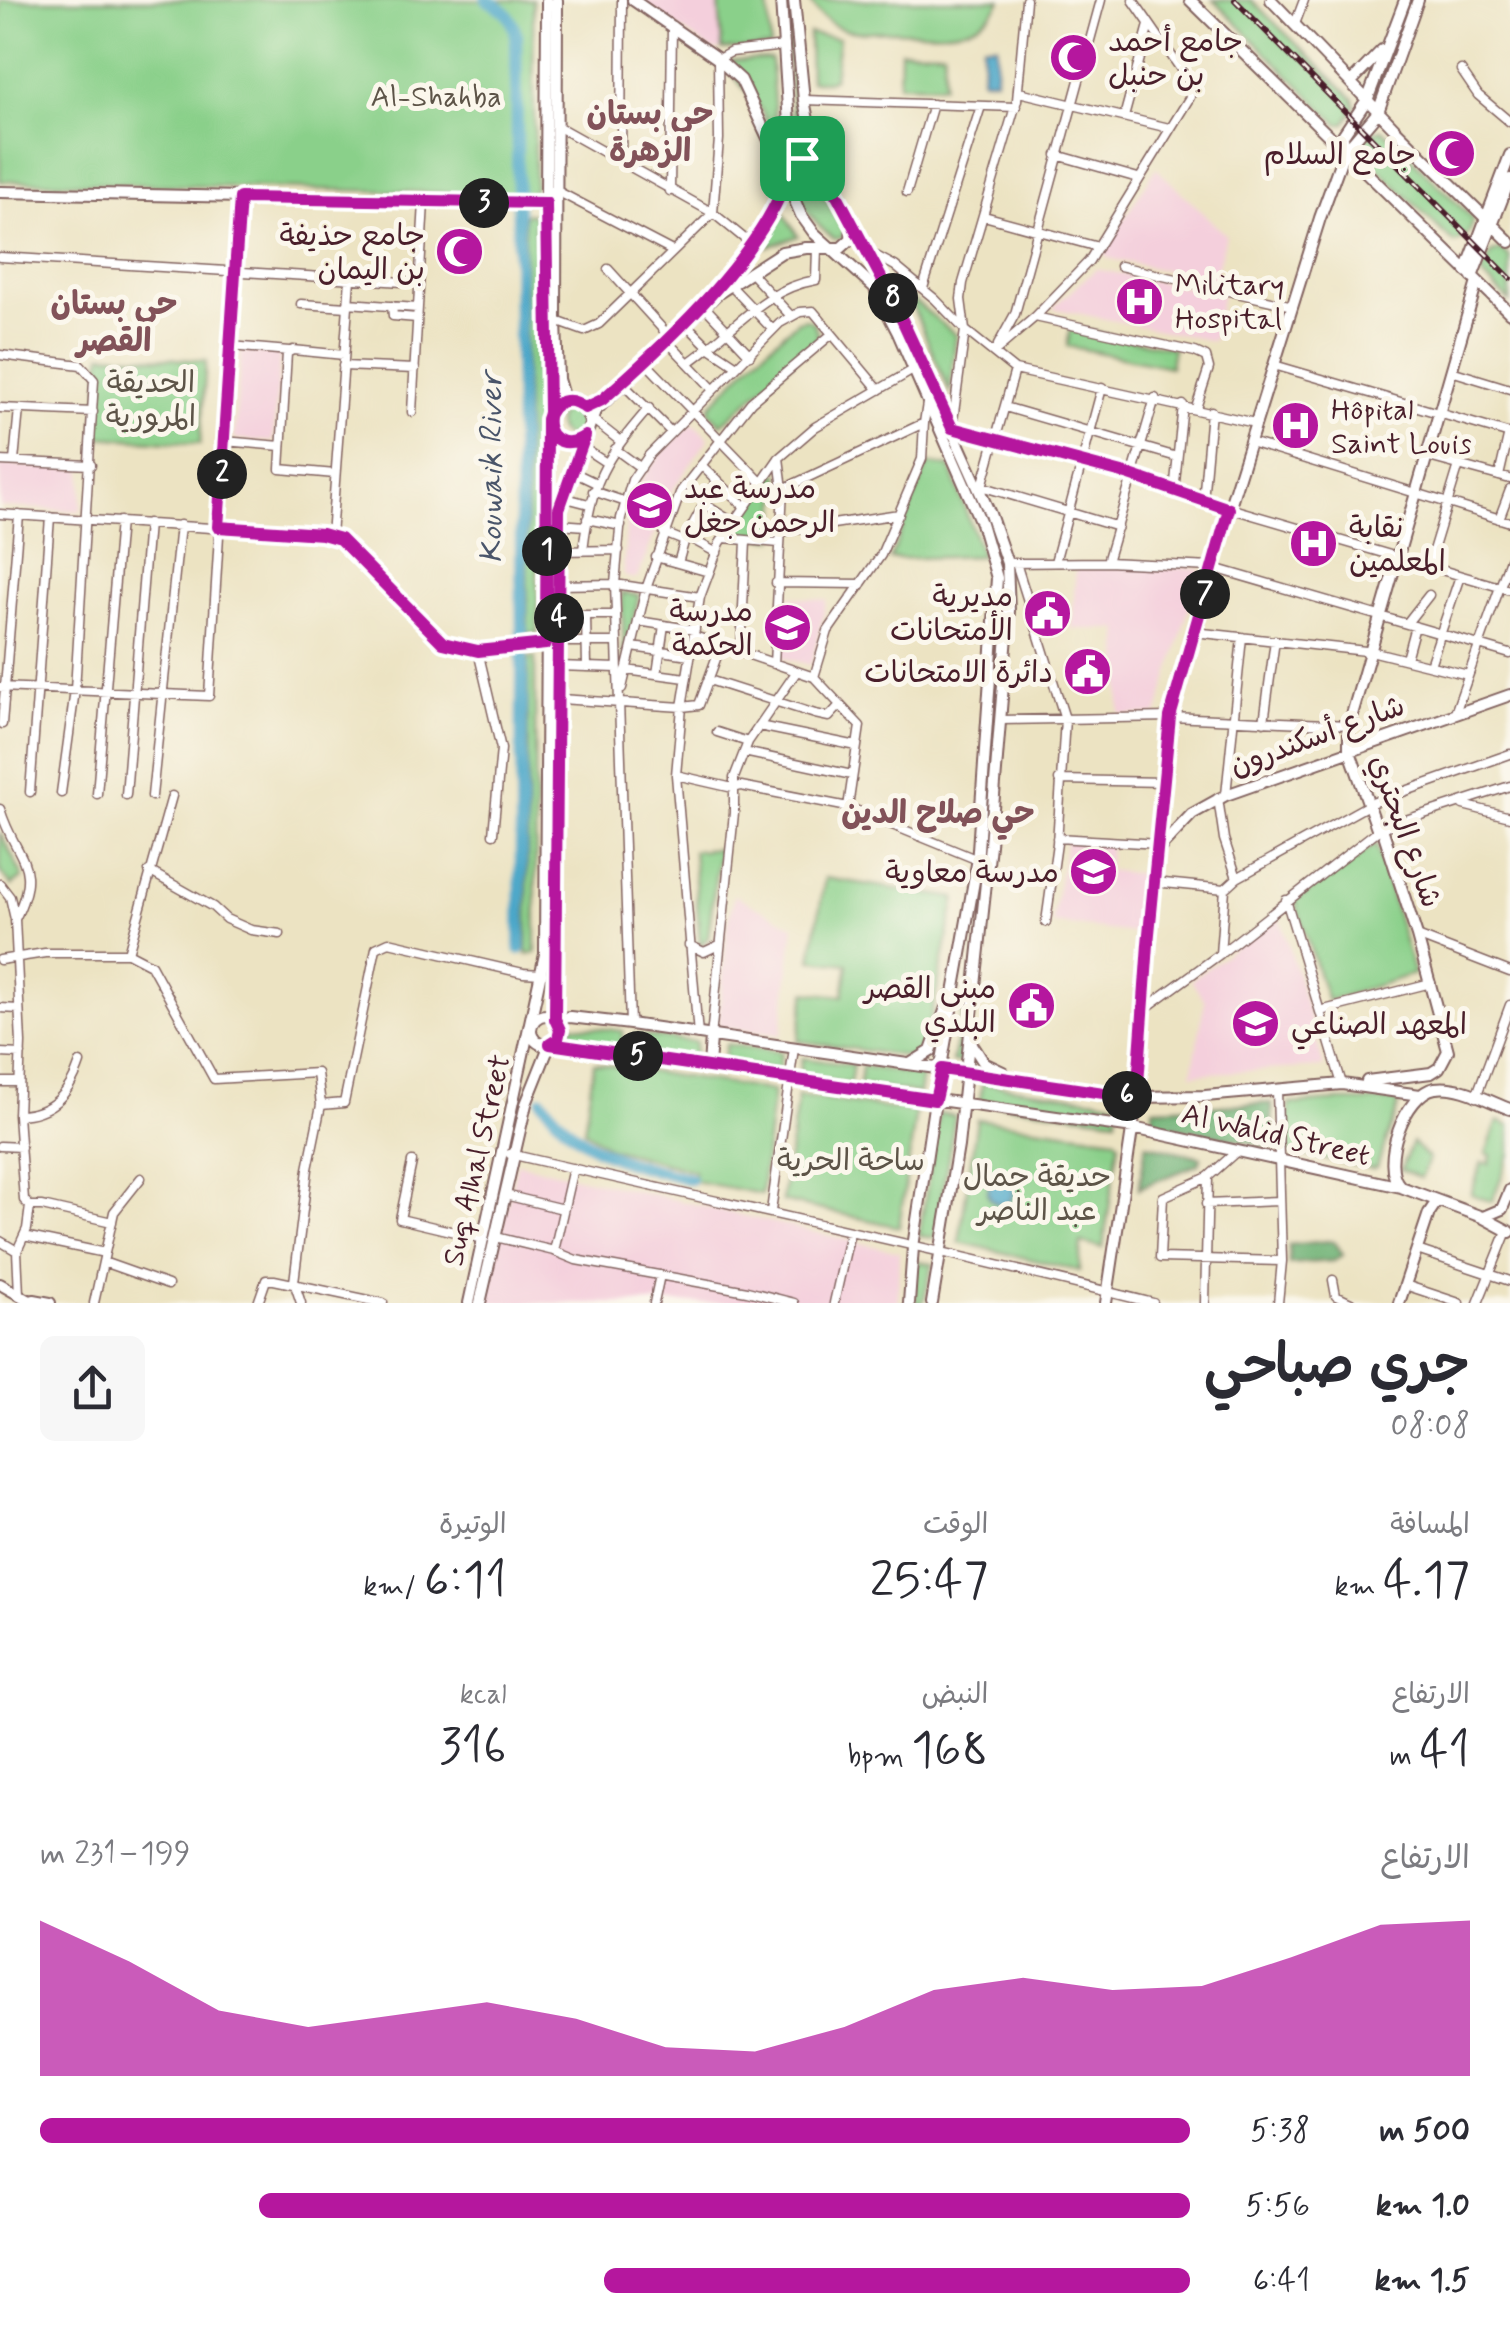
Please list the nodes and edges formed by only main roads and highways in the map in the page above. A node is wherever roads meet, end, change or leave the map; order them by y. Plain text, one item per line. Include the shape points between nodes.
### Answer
1 (548, 0) edge
2 (557, 0) edge
3 (633, 0) edge
4 (781, 0) edge
5 (794, 0) edge
6 (1270, 0) edge
7 (1405, 0) edge
8 (1418, 0) edge
9 (1193, 4) edge
10 (1389, 42) junction
11 (1351, 82) junction
12 (1368, 98) junction
13 (1378, 112) junction
14 (1344, 152) junction
15 (1510, 155) edge
16 (821, 165) junction
17 (791, 166) junction
18 (1510, 179) edge
19 (788, 182) junction
20 (0, 192) edge
21 (540, 204) junction
22 (1489, 219) junction
23 (852, 227) junction
24 (1510, 242) edge
25 (830, 249) junction
26 (1472, 276) junction
27 (1510, 313) edge
28 (668, 338) junction
29 (564, 400) junction
30 (585, 408) junction
31 (549, 412) junction
32 (591, 421) junction
33 (548, 430) junction
34 (584, 442) junction
35 (1510, 695) edge
36 (1350, 750) junction
37 (1162, 819) junction
38 (1184, 821) junction
39 (1159, 847) junction
40 (963, 958) junction
41 (555, 1019) junction
42 (531, 1028) junction
43 (711, 1037) junction
44 (970, 1039) junction
45 (550, 1044) junction
46 (906, 1065) junction
47 (709, 1066) junction
48 (942, 1069) junction
49 (966, 1072) junction
50 (1028, 1081) junction
51 (1342, 1084) junction
52 (1420, 1095) junction
53 (1137, 1098) junction
54 (935, 1100) junction
55 (963, 1105) junction
56 (1510, 1109) edge
57 (1133, 1128) junction
58 (508, 1154) junction
59 (1400, 1187) junction
60 (1510, 1190) edge
61 (1437, 1201) junction
62 (1482, 1217) junction
63 (1508, 1231) edge
64 (490, 1238) junction
65 (0, 1284) edge
66 (1108, 1297) edge
67 (29, 1302) edge
68 (50, 1303) edge
69 (470, 1303) edge
70 (480, 1303) edge
71 (909, 1303) edge
72 (932, 1303) edge
73 (1399, 1303) edge

1 - 21 main road
2 - 29 main road via 556,322
3 - 19 main road via 736,74
4 - 17 main road
5 - 16 main road via 804,100
6 - 11 main road
7 - 10 main road
8 - 13 main road
9 - 14 main road
10 - 11 main road
10 - 12 main road
11 - 12 main road
12 - 13 main road
12 - 14 main road via 1343,135
13 - 14 main road
13 - 22 main road
14 - 26 main road
14 - 37 main road via 1255,422 1170,717
15 - 22 main road
16 - 17 main road via 806,157
16 - 23 main road
17 - 19 main road
18 - 22 main road, شارع البحتري
19 - 25 main road via 807,225
19 - 28 main road via 751,244
20 - 21 main road
21 - 31 main road
22 - 24 main road
22 - 26 main road, شارع البحتري
23 - 25 main road via 845,246
23 - 44 main road via 892,298 1011,563
25 - 28 main road via 782,252 717,294
25 - 40 main road via 874,287 981,523 997,578 978,860
26 - 27 main road
26 - 36 main road, شارع البحتري via 1349,725
28 - 30 main road
28 - 32 main road
29 - 30 main road
29 - 31 main road
30 - 32 main road
31 - 33 main road
32 - 34 main road
33 - 34 main road via 556,440
33 - 42 main road, Suq Alhal Street via 541,645 543,974
34 - 41 main road via 558,524
35 - 36 main road, شارع أسكندرون
36 - 38 main road, شارع أسكندرون via 1222,796
36 - 51 main road, شارع البحتري via 1417,936 1448,1051 1439,1068 1421,1076
37 - 38 main road via 1172,825
37 - 39 main road
38 - 39 main road, شارع أسكندرون
39 - 53 main road
40 - 46 main road via 930,1051
40 - 48 main road
41 - 42 main road via 538,1017
41 - 43 main road
41 - 45 main road via 560,1035
42 - 45 main road via 538,1042
42 - 58 main road, Suq Alhal Street
43 - 46 main road
43 - 47 main road
44 - 49 main road
44 - 50 main road via 990,1068
45 - 47 main road
45 - 58 main road, Suq Alhal Street
46 - 48 main road
47 - 54 main road, Al Walid Street
48 - 49 main road
48 - 54 main road
49 - 50 main road
49 - 55 main road
50 - 53 main road
51 - 52 main road
51 - 53 main road
52 - 56 main road via 1443,1088
52 - 59 main road via 1390,1162
53 - 57 main road
54 - 55 main road, Al Walid Street
54 - 71 main road
55 - 57 main road, Al Walid Street
55 - 72 main road
57 - 59 main road, Al Walid Street
57 - 66 main road
58 - 64 main road, Suq Alhal Street
58 - 64 main road, Suq Alhal Street via 505,1195
59 - 61 main road, Al Walid Street
60 - 62 main road via 1502,1209
61 - 62 main road, Al Walid Street
61 - 73 main road
62 - 63 main road, Al Walid Street
64 - 69 main road, Suq Alhal Street
64 - 70 main road, Suq Alhal Street
65 - 67 main road
67 - 68 main road

